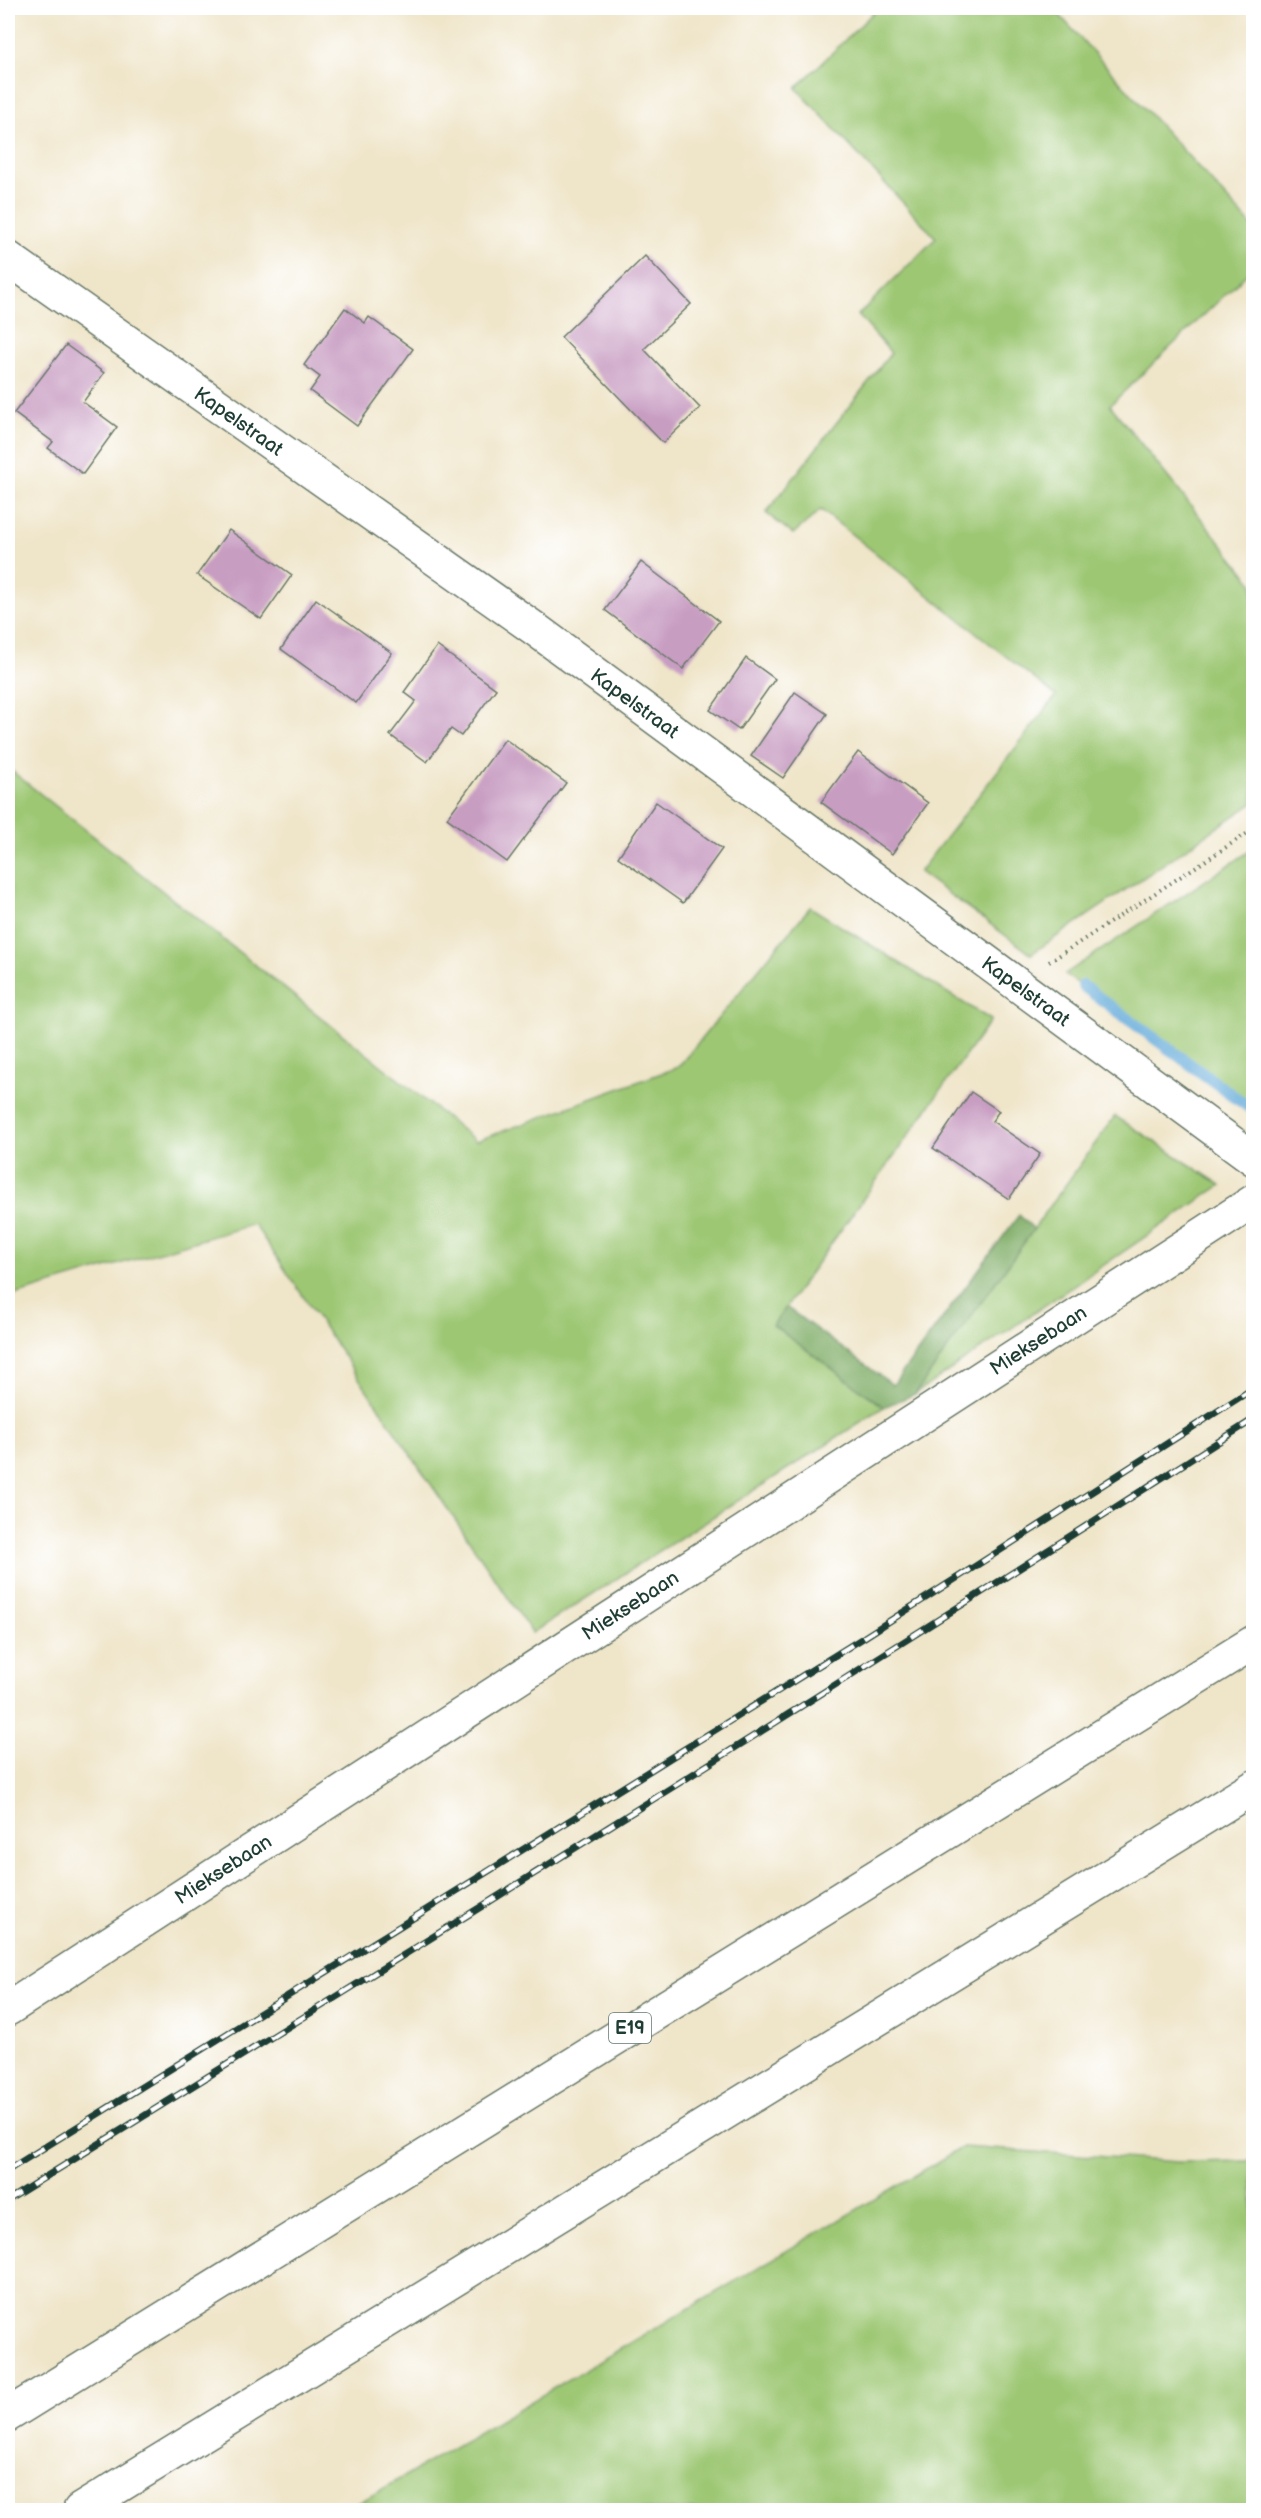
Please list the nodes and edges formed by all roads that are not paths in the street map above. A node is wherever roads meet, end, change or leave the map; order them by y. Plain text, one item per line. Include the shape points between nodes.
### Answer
1 (8, 258) edge
2 (1254, 1159) edge
3 (1254, 1201) edge
4 (1254, 1642) edge
5 (1254, 1787) edge
6 (8, 2008) edge
7 (8, 2415) edge
8 (80, 2511) edge

1 - 2 main road, Kapelstraat via 535,629
3 - 6 main road, Mieksebaan
4 - 7 main road, E19
5 - 8 main road

